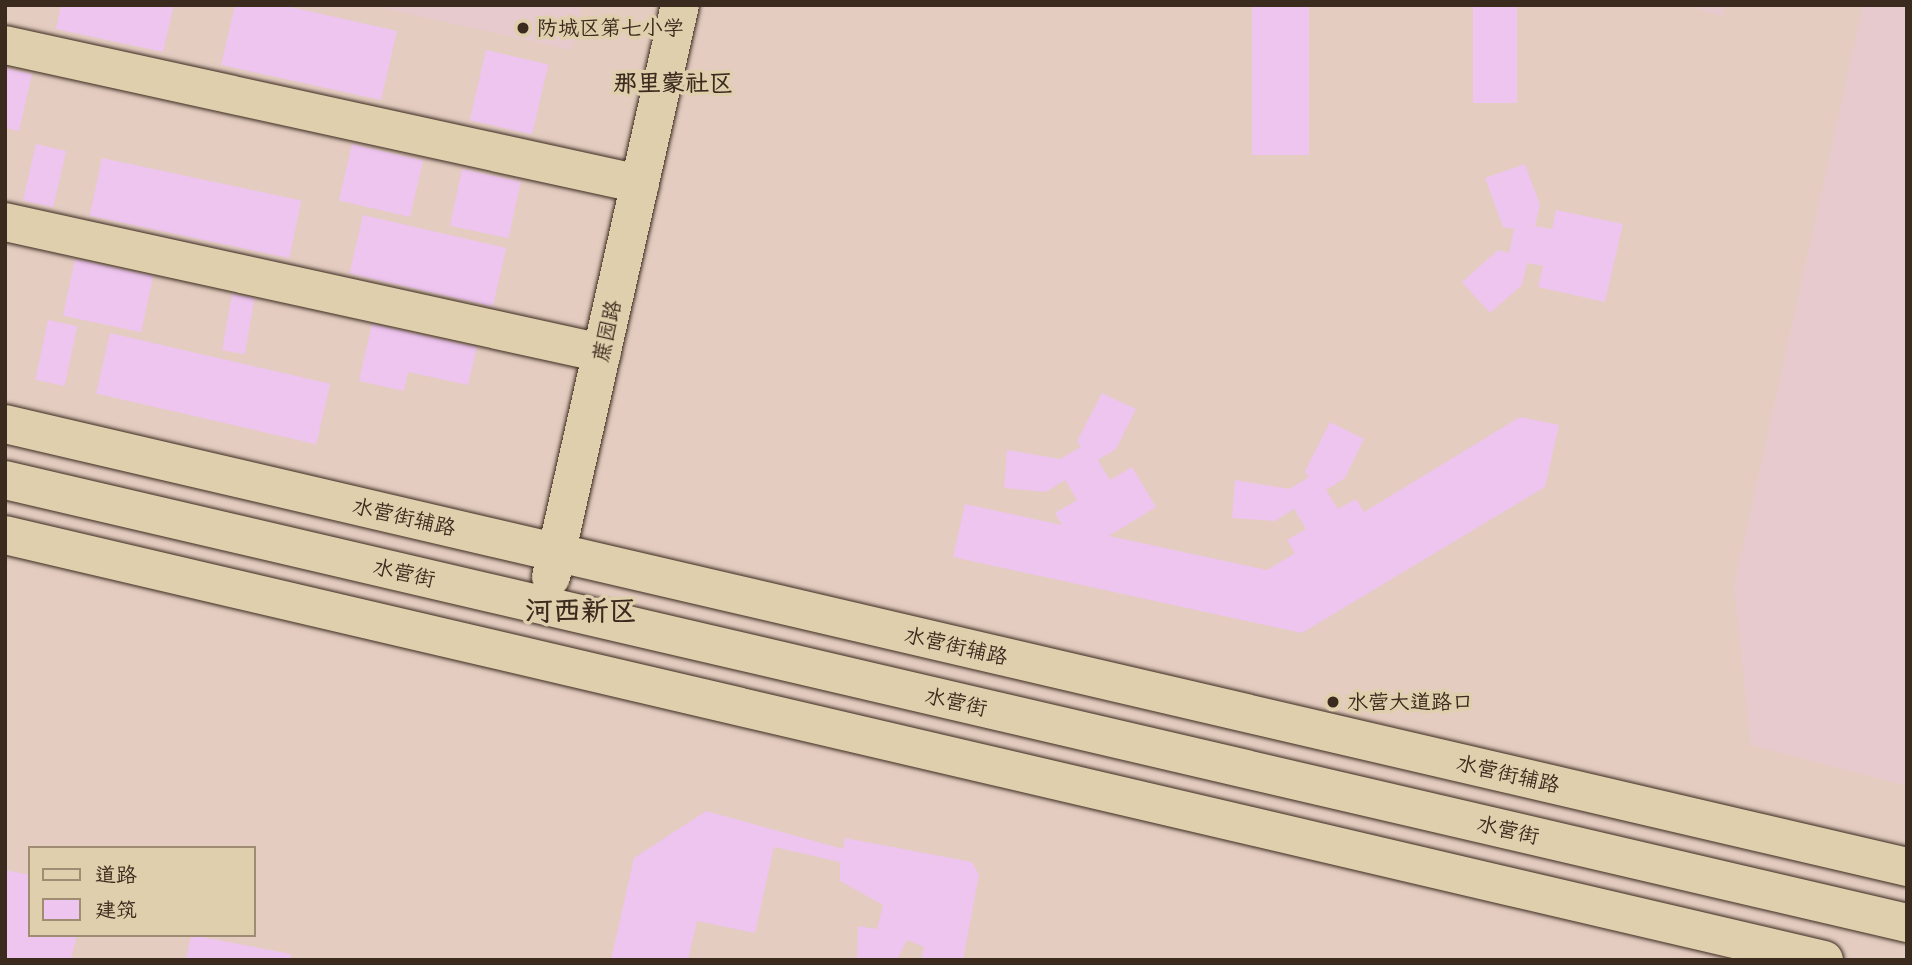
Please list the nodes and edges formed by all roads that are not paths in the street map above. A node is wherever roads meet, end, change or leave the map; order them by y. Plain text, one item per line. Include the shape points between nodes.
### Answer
1 (680, 5) edge
2 (5, 45) edge
3 (640, 184) junction
4 (5, 222) edge
5 (602, 353) junction
6 (5, 424) edge
7 (5, 480) edge
8 (5, 535) edge
9 (556, 553) junction
10 (545, 606) junction
11 (533, 657) junction
12 (1907, 867) edge
13 (1907, 923) edge
14 (1824, 960) edge

1 - 3 street, 蔗园路
2 - 3 street
3 - 5 street, 蔗园路
4 - 5 street
5 - 9 street, 蔗园路
6 - 9 street, 水营街辅路
7 - 10 street, 水营街
8 - 11 street
9 - 10 street, 蔗园路
9 - 12 street, 水营街辅路
10 - 11 street, 蔗园路
10 - 13 street, 水营街
11 - 14 street

